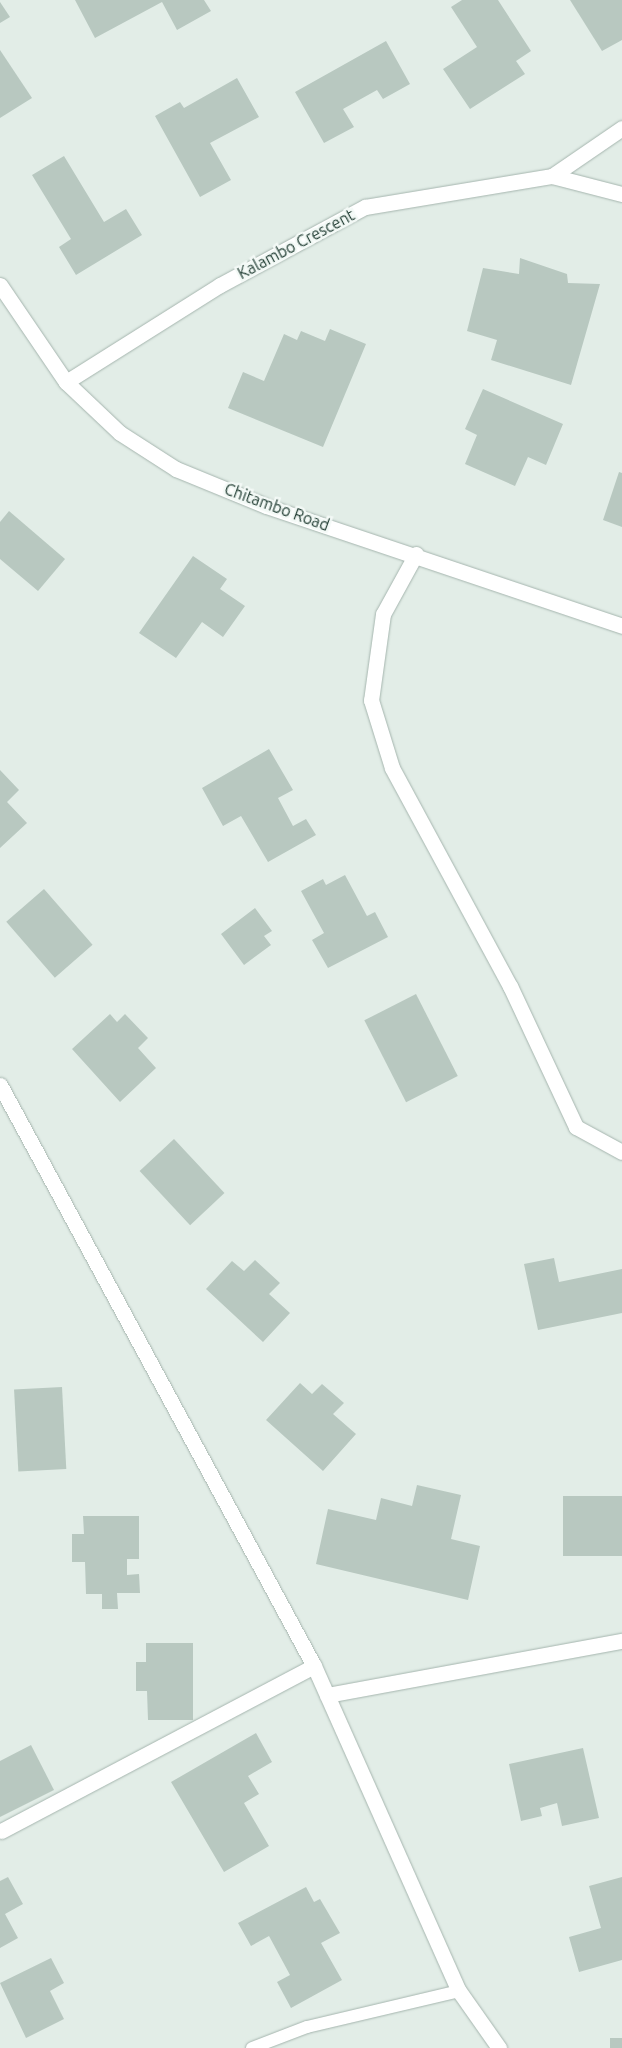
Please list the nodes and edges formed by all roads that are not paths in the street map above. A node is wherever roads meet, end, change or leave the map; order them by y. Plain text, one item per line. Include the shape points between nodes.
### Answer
1 (622, 128) edge
2 (552, 176) junction
3 (622, 194) edge
4 (0, 285) edge
5 (66, 382) junction
6 (416, 554) junction
7 (622, 626) edge
8 (0, 1085) edge
9 (622, 1152) edge
10 (622, 1641) edge
11 (314, 1666) junction
12 (327, 1695) junction
13 (1, 1831) edge
14 (459, 1992) junction
15 (252, 2048) edge
16 (499, 2048) edge

1 - 2 street, Kalambo Crescent
2 - 3 street, Kalambo Crescent
2 - 5 street, Kalambo Crescent via 365,207 220,285
4 - 5 street, Chitambo Road
5 - 6 street, Chitambo Road via 120,433 176,469 266,506
6 - 7 street, Chitambo Road
6 - 9 street via 383,614 371,700 392,768 510,986 576,1127
8 - 11 street
10 - 12 street
11 - 12 street
11 - 13 street
12 - 14 street
14 - 15 lane via 307,2027
14 - 16 street

